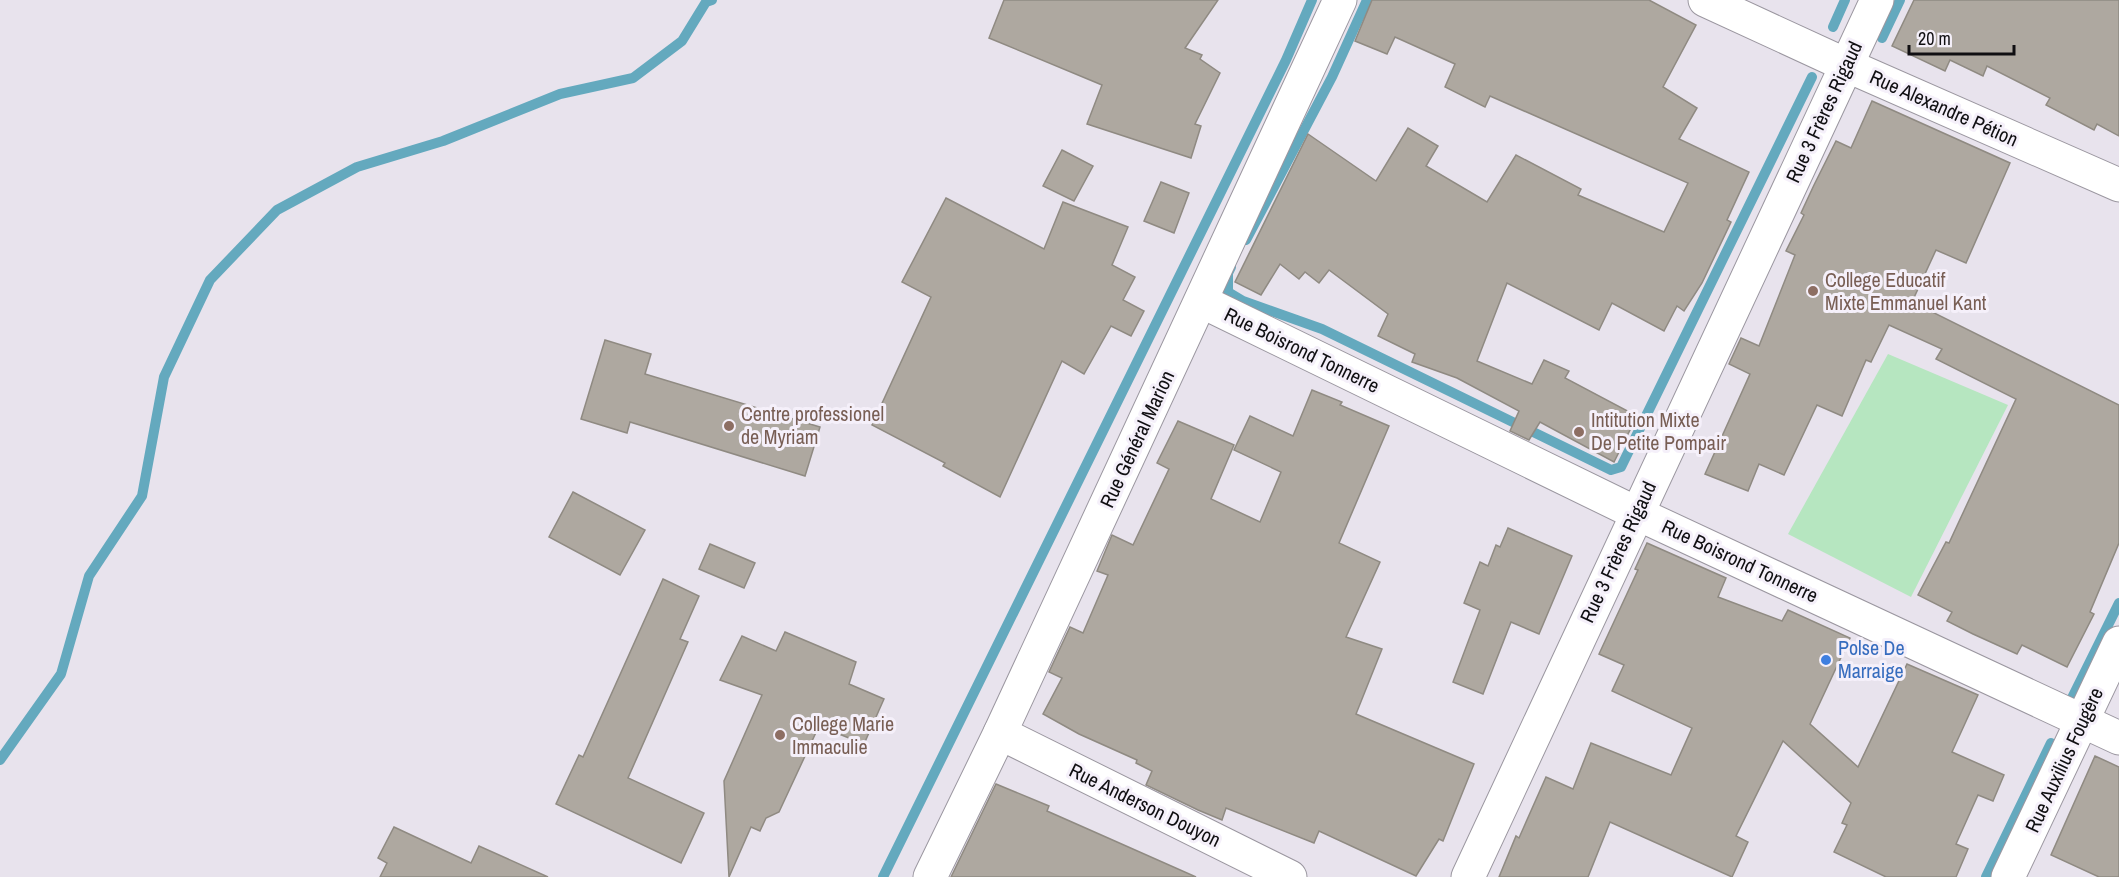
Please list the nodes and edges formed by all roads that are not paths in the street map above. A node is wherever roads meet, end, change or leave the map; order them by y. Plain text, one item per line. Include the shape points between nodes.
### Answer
1 (1340, 0) edge
2 (1705, 0) edge
3 (1877, 0) edge
4 (1846, 65) junction
5 (2119, 185) edge
6 (1201, 301) junction
7 (1636, 513) junction
8 (2119, 643) edge
9 (2082, 721) junction
10 (1000, 733) junction
11 (2119, 738) edge
12 (930, 877) edge
13 (1290, 877) edge
14 (1468, 877) edge
15 (2008, 877) edge

1 - 6 street, Rue Général Marion
2 - 4 street, Rue Alexandre Pétion
3 - 4 street, Rue 3 Frères Rigaud
4 - 5 street, Rue Alexandre Pétion
4 - 7 street, Rue 3 Frères Rigaud
6 - 7 street, Rue Boisrond Tonnerre
6 - 10 street, Rue Général Marion
7 - 9 street, Rue Boisrond Tonnerre
7 - 14 street, Rue 3 Frères Rigaud
8 - 9 street, Rue Auxilius Fougère
9 - 11 street, Rue Boisrond Tonnerre
9 - 15 street, Rue Auxilius Fougère
10 - 12 street, Rue Général Marion
10 - 13 street, Rue Anderson Douyon

